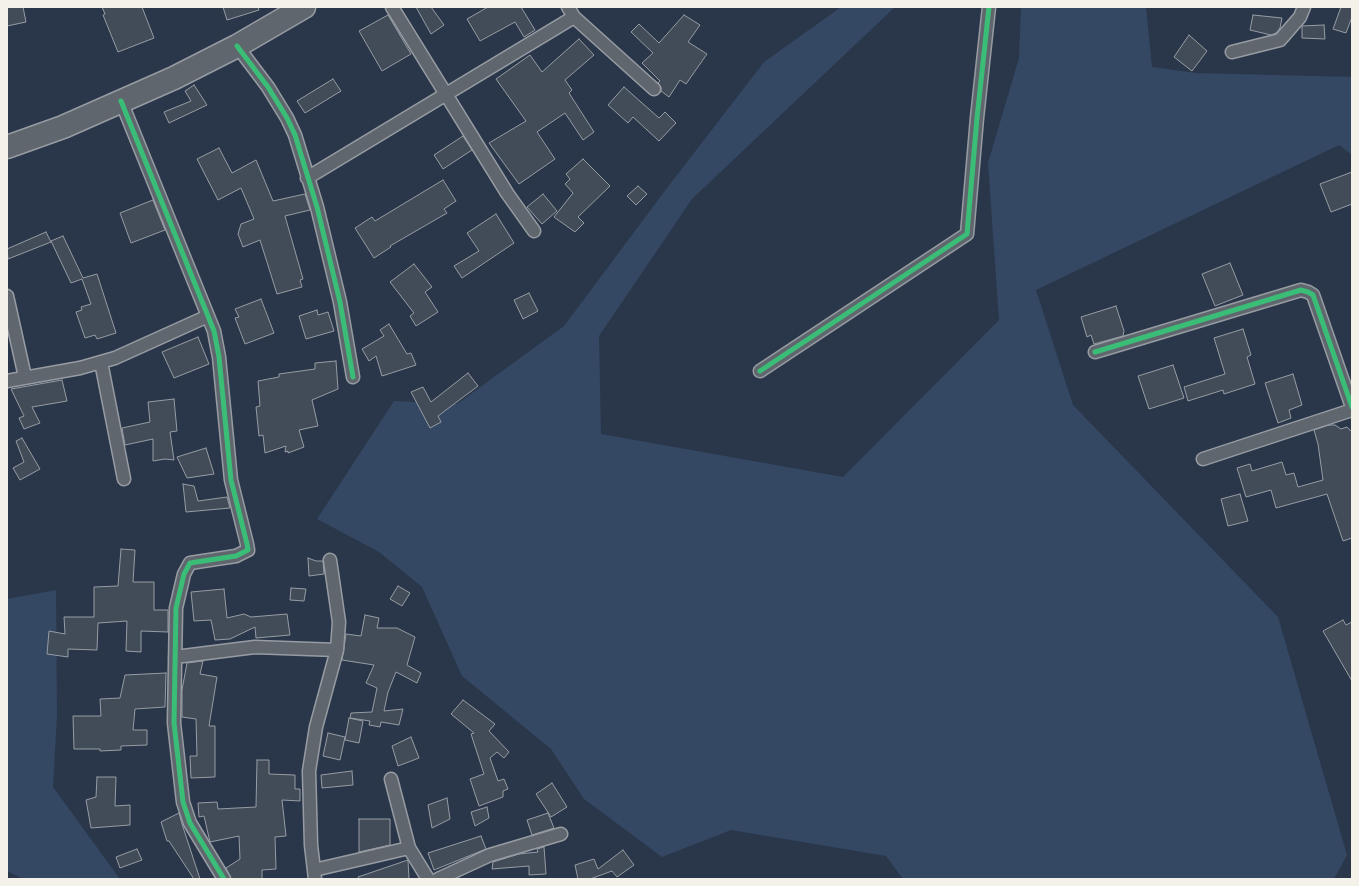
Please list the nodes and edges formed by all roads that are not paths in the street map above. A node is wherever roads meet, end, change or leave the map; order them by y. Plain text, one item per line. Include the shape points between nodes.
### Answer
1 (304, 7) edge
2 (392, 7) edge
3 (989, 7) edge
4 (1304, 7) edge
5 (571, 12) edge
6 (237, 46) junction
7 (1232, 52) dead end
8 (654, 89) dead end
9 (445, 95) junction
10 (121, 101) junction
11 (7, 147) edge
12 (307, 178) junction
13 (534, 231) dead end
14 (7, 296) edge
15 (208, 316) junction
16 (1095, 352) dead end
17 (101, 362) junction
18 (760, 371) dead end
19 (25, 377) junction
20 (353, 377) dead end
21 (7, 381) edge
22 (1352, 409) edge
23 (1203, 459) dead end
24 (124, 479) dead end
25 (330, 560) dead end
26 (337, 650) junction
27 (175, 657) junction
28 (391, 779) dead end
29 (561, 834) dead end
30 (409, 848) junction
31 (315, 874) edge
32 (224, 879) edge
33 (428, 879) edge
34 (438, 879) edge

1 - 6 highway
2 - 9 street
3 - 18 street via 976,118 967,234
4 - 7 street via 1300,17 1280,40
5 - 8 street
5 - 9 street
6 - 10 highway
6 - 12 street via 268,87 287,118 295,135
9 - 12 street
9 - 13 street
10 - 11 highway via 63,127
10 - 15 street
12 - 20 street via 340,302
14 - 19 street
15 - 17 street
15 - 27 street via 219,357 231,480 248,550 236,556 190,563 184,574 176,608
16 - 22 street via 1301,290 1313,295
17 - 19 street
17 - 24 street
19 - 21 street
22 - 23 street
25 - 26 street via 340,622
26 - 27 street via 255,647
26 - 31 street via 316,727 309,771 311,845
27 - 32 street via 174,723 186,813
28 - 30 street
29 - 34 street via 490,855
30 - 31 street
30 - 33 street

